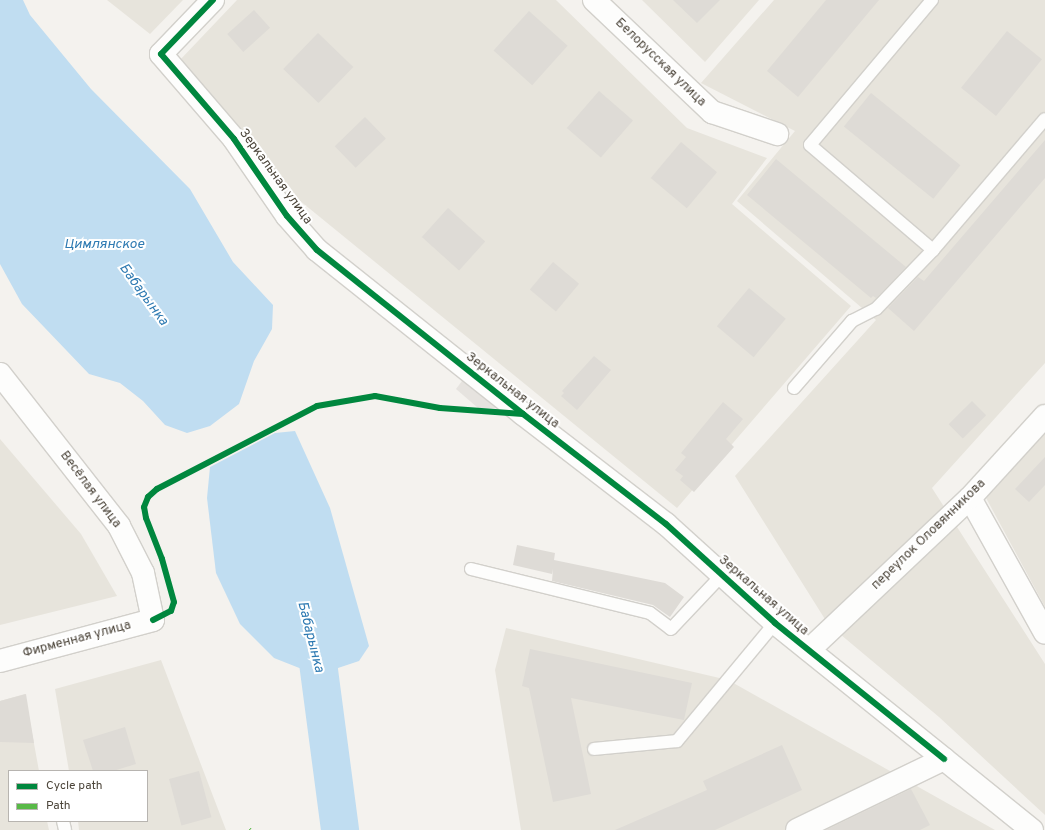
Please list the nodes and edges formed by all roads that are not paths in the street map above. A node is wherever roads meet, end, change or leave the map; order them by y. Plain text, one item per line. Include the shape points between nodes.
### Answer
1 (213, 0) edge
2 (594, 0) edge
3 (932, 0) edge
4 (1045, 119) edge
5 (777, 134) dead end
6 (933, 250) junction
7 (0, 374) edge
8 (794, 388) dead end
9 (1045, 416) edge
10 (970, 498) junction
11 (471, 569) dead end
12 (722, 574) junction
13 (153, 620) joint
14 (775, 623) junction
15 (1045, 633) edge
16 (809, 650) junction
17 (0, 661) edge
18 (594, 749) dead end
19 (944, 759) junction
20 (797, 830) edge
21 (1032, 830) edge

1 - 12 street, Зеркальная улица via 160,54 234,138 287,216 317,250 666,524
2 - 5 street, Белорусская улица via 712,112
3 - 6 lane via 810,145
4 - 6 lane
6 - 8 lane via 876,309 852,321
7 - 13 street, Весёлая улица via 119,526 143,573
9 - 10 street, переулок Оловянникова
10 - 15 street
10 - 16 street, переулок Оловянникова
11 - 12 lane via 650,613 671,629
12 - 14 street, Зеркальная улица
13 - 17 street, Фирменная улица
14 - 16 street, Зеркальная улица
14 - 18 lane via 677,741
16 - 19 street, Зеркальная улица
19 - 20 street
19 - 21 street, Зеркальная улица

